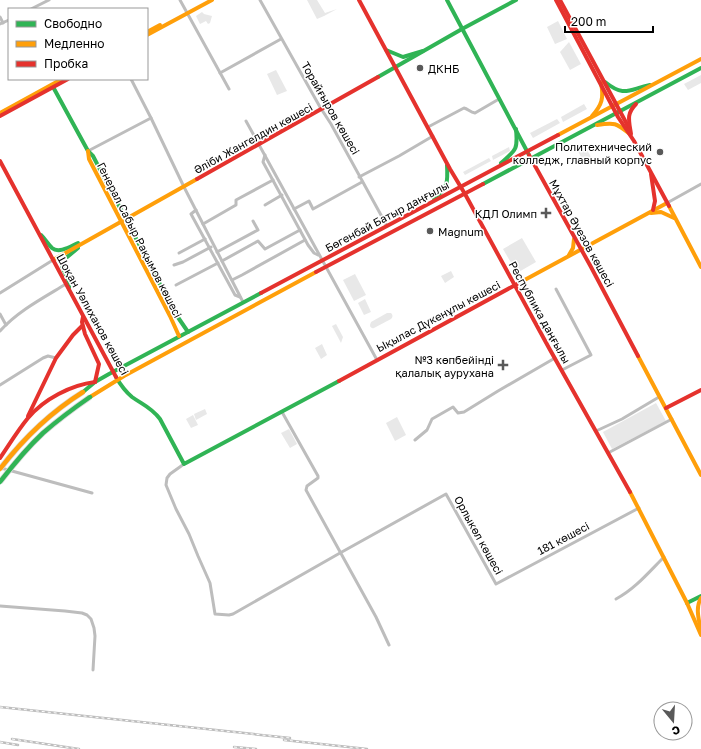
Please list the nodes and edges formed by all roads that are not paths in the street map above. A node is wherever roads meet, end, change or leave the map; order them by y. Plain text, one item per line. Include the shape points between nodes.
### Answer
1 (49, 0) edge
2 (180, 0) edge
3 (206, 0) edge
4 (212, 0) edge
5 (260, 0) edge
6 (359, 0) edge
7 (447, 0) edge
8 (516, 0) edge
9 (556, 0) edge
10 (561, 1) edge
11 (33, 8) edge
12 (187, 12) junction
13 (0, 17) edge
14 (2, 24) edge
15 (462, 29) junction
16 (148, 32) edge
17 (148, 35) edge
18 (281, 39) junction
19 (386, 50) junction
20 (423, 51) junction
21 (701, 59) edge
22 (395, 67) junction
23 (701, 68) edge
24 (220, 73) junction
25 (61, 80) edge
26 (66, 80) edge
27 (132, 80) edge
28 (603, 83) junction
29 (654, 84) junction
30 (52, 86) junction
31 (229, 89) dead end
32 (499, 99) junction
33 (639, 101) junction
34 (615, 105) junction
35 (322, 109) junction
36 (618, 112) junction
37 (0, 113) edge
38 (0, 116) edge
39 (151, 118) junction
40 (589, 119) junction
41 (246, 121) dead end
42 (430, 126) junction
43 (591, 126) junction
44 (516, 129) junction
45 (631, 134) junction
46 (433, 136) junction
47 (259, 144) junction
48 (88, 151) junction
49 (527, 152) junction
50 (265, 155) junction
51 (531, 158) junction
52 (0, 161) edge
53 (447, 164) junction
54 (497, 167) junction
55 (651, 174) junction
56 (359, 176) junction
57 (273, 180) junction
58 (362, 182) junction
59 (701, 184) edge
60 (461, 186) junction
61 (184, 187) junction
62 (286, 194) junction
63 (465, 194) junction
64 (282, 196) junction
65 (667, 203) junction
66 (428, 204) junction
67 (265, 205) dead end
68 (294, 209) junction
69 (196, 210) junction
70 (653, 210) junction
71 (646, 214) junction
72 (675, 218) junction
73 (123, 221) junction
74 (253, 221) dead end
75 (203, 224) junction
76 (387, 226) junction
77 (300, 230) junction
78 (37, 231) junction
79 (574, 236) junction
80 (205, 239) junction
81 (88, 240) junction
82 (305, 240) junction
83 (214, 246) junction
84 (210, 248) junction
85 (581, 249) junction
86 (217, 252) junction
87 (179, 253) dead end
88 (569, 256) junction
89 (320, 258) junction
90 (53, 260) junction
91 (222, 261) junction
92 (218, 263) junction
93 (174, 265) dead end
94 (326, 267) junction
95 (701, 267) edge
96 (232, 280) junction
97 (66, 284) junction
98 (514, 285) junction
99 (176, 286) dead end
100 (556, 289) dead end
101 (70, 292) junction
102 (0, 293) edge
103 (240, 297) junction
104 (243, 302) junction
105 (0, 314) edge
106 (173, 314) junction
107 (83, 317) junction
108 (6, 325) junction
109 (82, 326) junction
110 (0, 331) edge
111 (188, 332) junction
112 (179, 336) junction
113 (56, 358) junction
114 (555, 358) junction
115 (377, 360) junction
116 (562, 370) junction
117 (113, 371) junction
118 (117, 379) junction
119 (95, 382) junction
120 (0, 385) edge
121 (701, 390) edge
122 (659, 398) junction
123 (666, 408) junction
124 (282, 412) junction
125 (672, 420) junction
126 (23, 425) junction
127 (596, 431) junction
128 (415, 440) dead end
129 (608, 453) junction
130 (0, 458) edge
131 (184, 464) junction
132 (0, 468) edge
133 (701, 475) edge
134 (0, 482) edge
135 (92, 492) dead end
136 (639, 508) junction
137 (340, 553) junction
138 (664, 557) junction
139 (496, 584) joint
140 (701, 597) edge
141 (616, 599) dead end
142 (687, 603) junction
143 (0, 606) edge
144 (701, 632) edge
145 (701, 635) edge
146 (389, 645) dead end
147 (93, 670) dead end

1 - 11 street
2 - 12 street
3 - 12 main road
4 - 12 main road
5 - 18 street, Торайғыров көшесі
6 - 19 main road, Республика даңғылы
7 - 15 main road, Мұхтар Әуезов көшесі
8 - 15 main road, Әліби Жангелдин көшесі
9 - 28 main road
10 - 28 main road
12 - 16 main road
12 - 17 main road
12 - 24 street
13 - 14 street
15 - 20 main road, Әліби Жангелдин көшесі
15 - 32 main road, Мұхтар Әуезов көшесі
18 - 24 street
18 - 35 street, Торайғыров көшесі
19 - 20 main road via 403,57
19 - 22 main road, Республика даңғылы
20 - 22 main road, Әліби Жангелдин көшесі
21 - 29 main road, Бөгенбай Батыр даңғылы
22 - 35 main road, Әліби Жангелдин көшесі
22 - 42 main road, Республика даңғылы
23 - 33 main road, Бөгенбай Батыр даңғылы
24 - 31 street
25 - 30 main road
26 - 30 main road
27 - 39 street
28 - 29 main road via 621,92
28 - 34 main road
28 - 40 main road via 602,101
29 - 34 main road, Бөгенбай Батыр даңғылы
30 - 37 main road
30 - 38 main road
30 - 48 main road, Генерал Сабыр Рақымов көшесі
32 - 42 street via 475,113 464,108
32 - 44 main road, Мұхтар Әуезов көшесі
33 - 36 main road, Бөгенбай Батыр даңғылы
33 - 45 main road via 629,112
34 - 36 main road
34 - 40 main road, Бөгенбай Батыр даңғылы
35 - 47 main road, Әліби Жангелдин көшесі
35 - 56 street, Торайғыров көшесі
36 - 43 main road, Бөгенбай Батыр даңғылы
36 - 45 main road
39 - 48 street
39 - 61 street
40 - 49 main road, Бөгенбай Батыр даңғылы
41 - 47 street
42 - 46 main road, Республика даңғылы
43 - 45 main road via 612,122
43 - 51 main road, Бөгенбай Батыр даңғылы
44 - 49 main road, Мұхтар Әуезов көшесі
44 - 54 main road via 516,149
45 - 55 main road
46 - 53 main road, Республика даңғылы
46 - 56 street
47 - 50 street
47 - 61 main road, Әліби Жангелдин көшесі
48 - 73 main road, Генерал Сабыр Рақымов көшесі via 93,156
49 - 51 main road, Мұхтар Әуезов көшесі
49 - 54 main road, Бөгенбай Батыр даңғылы
50 - 57 street via 263,162
50 - 62 street
51 - 63 main road, Бөгенбай Батыр даңғылы
51 - 79 main road, Мұхтар Әуезов көшесі
52 - 78 main road, Шоқан Уәлиханов көшесі
53 - 60 main road, Республика даңғылы
53 - 66 main road via 448,183
54 - 60 main road, Бөгенбай Батыр даңғылы
55 - 65 main road
55 - 70 main road via 655,200
56 - 58 street, Торайғыров көшесі
57 - 64 street
57 - 75 street via 236,200 236,205
58 - 68 street via 313,209 309,201
58 - 76 street, Торайғыров көшесі
59 - 65 street, Ықылас Дүкенұлы көшесі
60 - 63 main road, Республика даңғылы
60 - 66 main road, Бөгенбай Батыр даңғылы
61 - 69 street
61 - 73 main road, Әліби Жангелдин көшесі
62 - 64 street
62 - 68 street
63 - 94 main road, Бөгенбай Батыр даңғылы
63 - 98 main road, Республика даңғылы
64 - 67 street
64 - 77 street
65 - 70 main road, Ықылас Дүкенұлы көшесі
65 - 72 main road
66 - 76 main road, Бөгенбай Батыр даңғылы
68 - 89 street
69 - 75 street
69 - 80 street via 191,214
70 - 71 main road, Ықылас Дүкенұлы көшесі
71 - 72 main road via 661,212
71 - 85 main road, Ықылас Дүкенұлы көшесі
72 - 95 main road
73 - 81 main road, Әліби Жангелдин көшесі
73 - 106 main road, Генерал Сабыр Рақымов көшесі
74 - 86 street via 258,230
75 - 83 street
76 - 89 main road, Бөгенбай Батыр даңғылы
77 - 82 street
77 - 91 street via 265,249 258,240
78 - 81 main road via 56,250
78 - 90 main road, Шоқан Уәлиханов көшесі
79 - 85 main road, Мұхтар Әуезов көшесі
79 - 88 main road
80 - 84 street
80 - 87 street
81 - 90 main road, Әліби Жангелдин көшесі
81 - 101 main road via 62,263
82 - 89 street
82 - 96 street
83 - 84 street
83 - 86 street
84 - 92 street
84 - 93 street
85 - 88 main road, Ықылас Дүкенұлы көшесі
85 - 122 main road, Мұхтар Әуезов көшесі
86 - 91 street
88 - 98 main road, Ықылас Дүкенұлы көшесі
89 - 94 street
89 - 104 main road, Бөгенбай Батыр даңғылы
90 - 97 main road, Шоқан Уәлиханов көшесі
90 - 102 street, Әліби Жангелдин көшесі
91 - 96 street
92 - 99 street
92 - 103 street via 235,295
94 - 115 street
94 - 118 main road, Бөгенбай Батыр даңғылы
96 - 103 street
97 - 101 main road, Шоқан Уәлиханов көшесі
97 - 108 street via 40,299
98 - 114 main road, Республика даңғылы
98 - 115 main road, Ықылас Дүкенұлы көшесі
100 - 116 street via 591,355
101 - 107 main road, Шоқан Уәлиханов көшесі
103 - 104 street
104 - 111 main road, Бөгенбай Батыр даңғылы
105 - 108 street
106 - 111 main road, Генерал Сабыр Рақымов көшесі
106 - 112 main road, Генерал Сабыр Рақымов көшесі
107 - 109 main road
107 - 117 main road, Шоқан Уәлиханов көшесі
108 - 110 street
109 - 113 main road
109 - 119 main road via 99,364
111 - 112 main road, Бөгенбай Батыр даңғылы
112 - 117 main road, Бөгенбай Батыр даңғылы
113 - 120 street via 43,358
113 - 126 main road
114 - 116 main road, Республика даңғылы
114 - 128 street via 464,412 458,413 453,407 432,419 426,430
115 - 124 main road, Ықылас Дүкенұлы көшесі
116 - 127 main road, Республика даңғылы
117 - 118 main road, Шоқан Уәлиханов көшесі
117 - 119 main road, Бөгенбай Батыр даңғылы
118 - 131 main road, Шоқан Уәлиханов көшесі via 133,397 156,413
118 - 134 main road, Бөгенбай Батыр даңғылы, bridge via 43,433
119 - 126 main road via 86,383 53,397 40,406
119 - 132 main road, Бөгенбай Батыр даңғылы, bridge via 35,430
121 - 123 main road
122 - 123 main road, Мұхтар Әуезов көшесі
122 - 127 street
123 - 125 main road, Мұхтар Әуезов көшесі
124 - 131 main road, Ықылас Дүкенұлы көшесі
124 - 137 street via 318,476 306,490
125 - 129 street
125 - 133 main road, Мұхтар Әуезов көшесі
126 - 130 main road
127 - 129 main road, Республика даңғылы
129 - 136 main road, Республика даңғылы
131 - 137 street via 169,475 166,485 208,579 215,614 233,614
132 - 135 street
136 - 138 main road, Республика даңғылы
136 - 139 street, 181 көшесі
137 - 139 street, Орлыкөл көшесі via 446,494
137 - 146 street
138 - 141 street via 638,584
138 - 142 main road, Республика даңғылы
140 - 142 main road
140 - 144 main road via 697,609
142 - 145 main road, Республика даңғылы
143 - 147 street via 87,615 94,628

